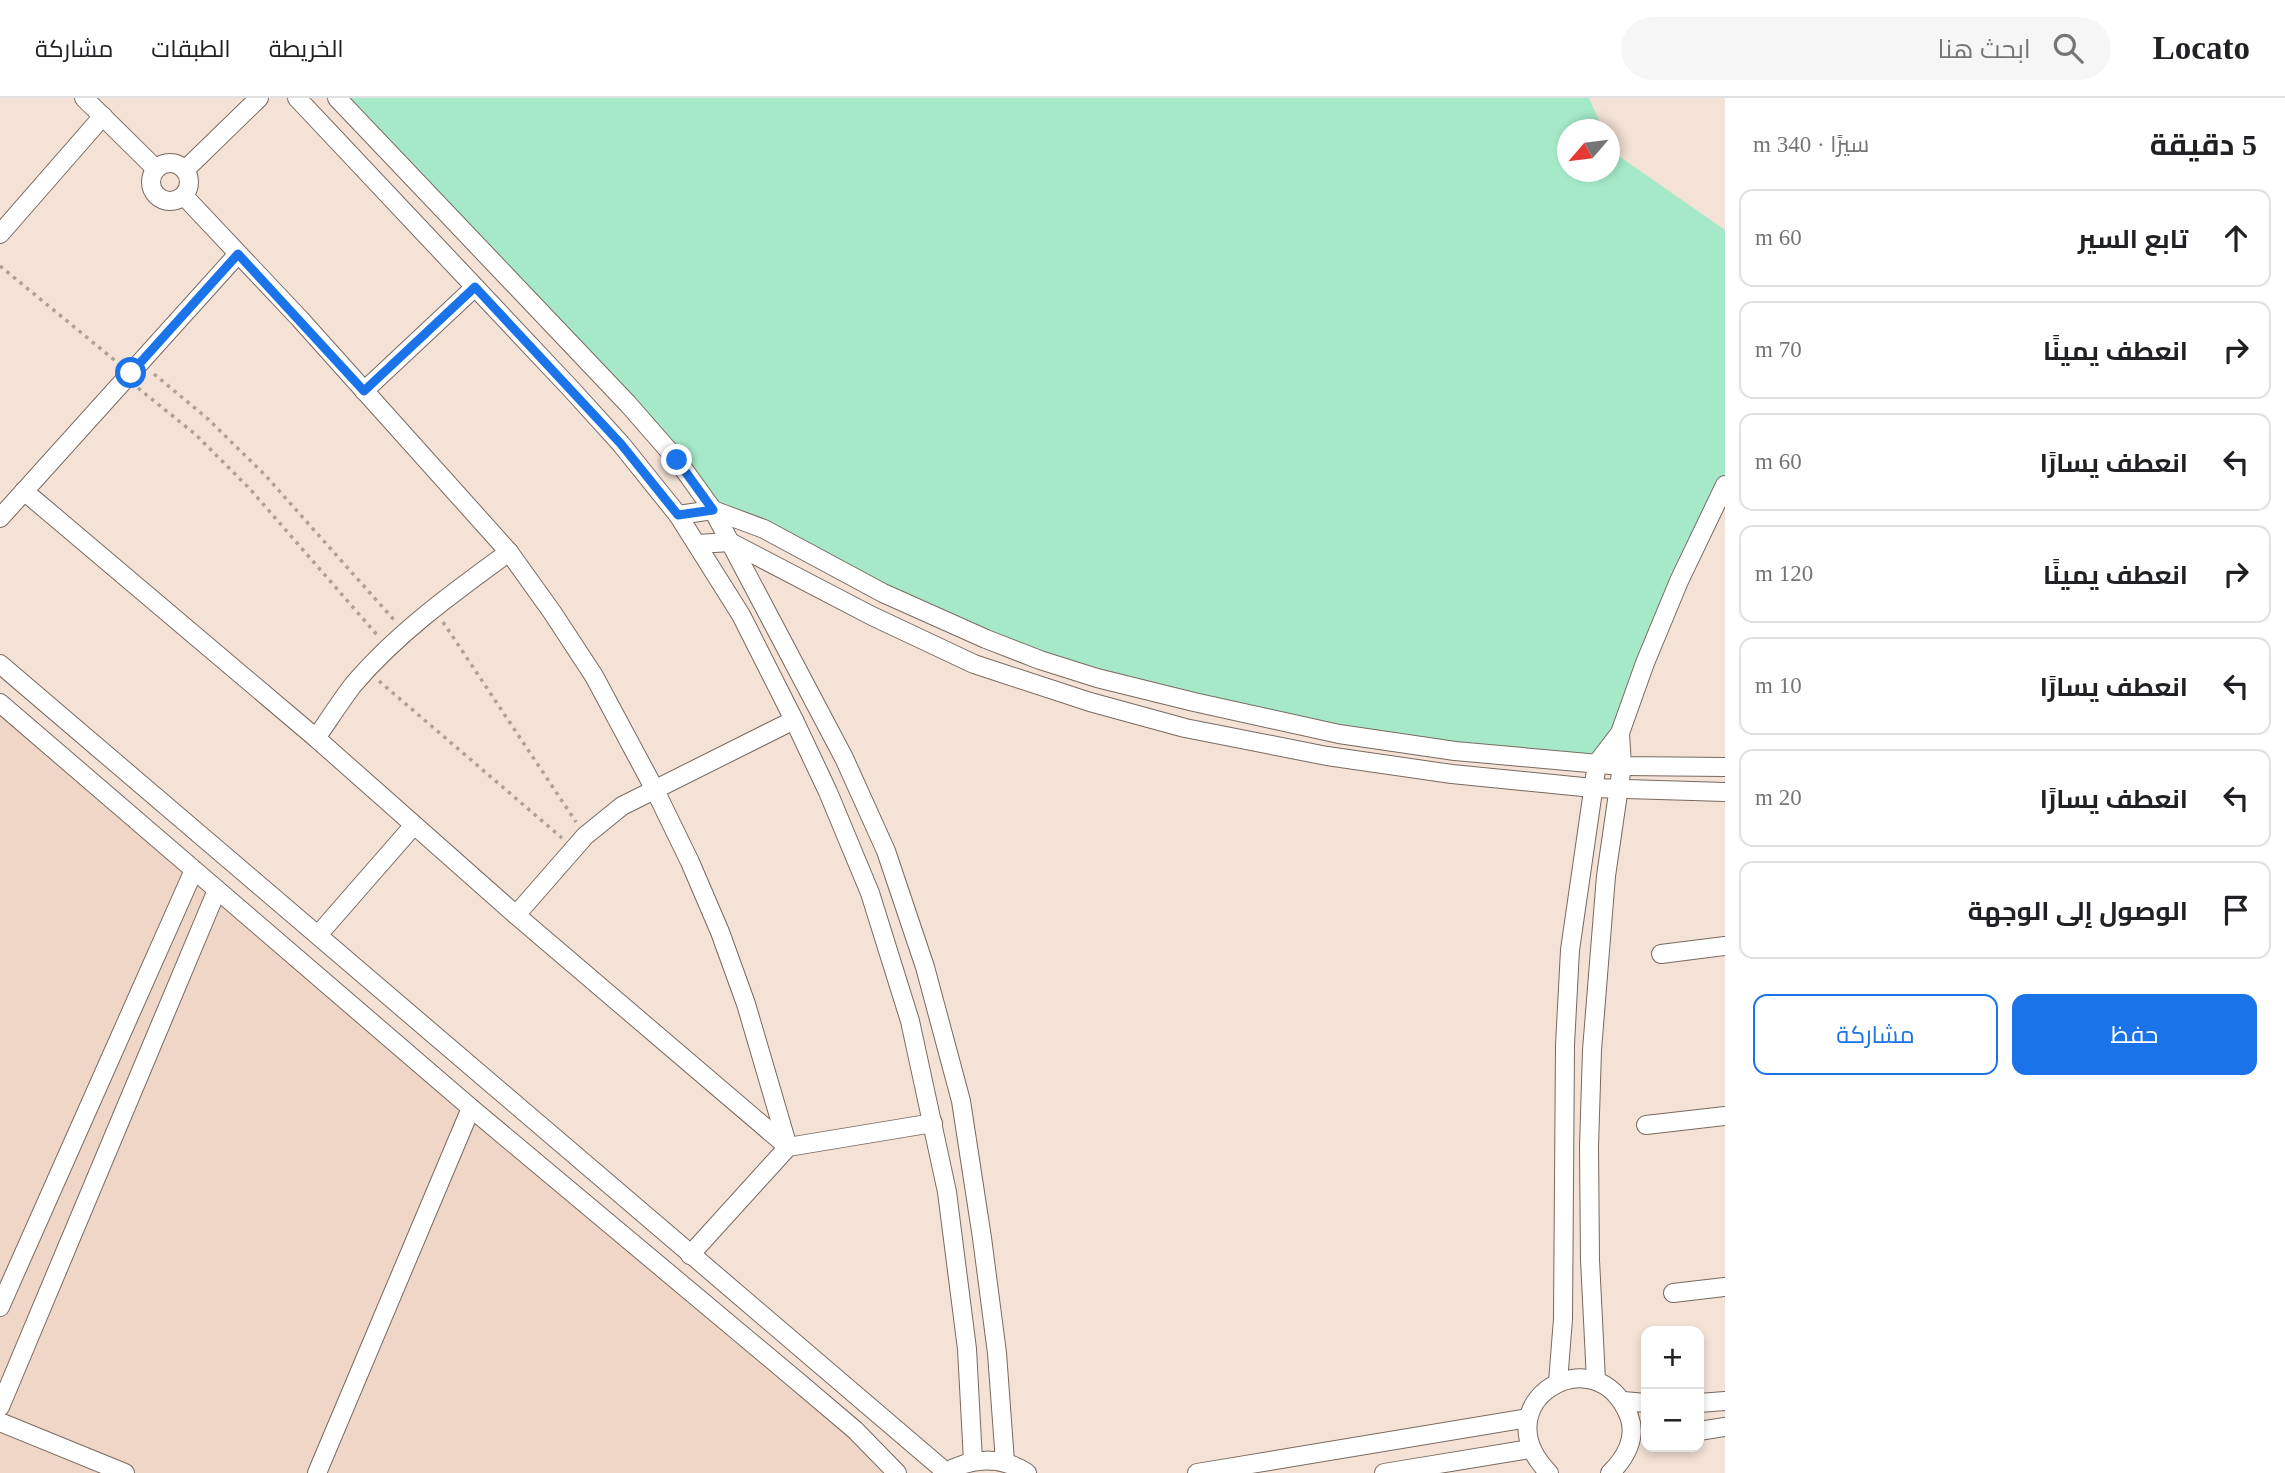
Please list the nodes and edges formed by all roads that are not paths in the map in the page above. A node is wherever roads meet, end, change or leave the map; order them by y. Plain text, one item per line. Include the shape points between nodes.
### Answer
1 (84, 98) edge
2 (259, 98) edge
3 (297, 98) edge
4 (337, 98) edge
5 (103, 116) junction
6 (156, 169) junction
7 (186, 170) junction
8 (184, 196) junction
9 (0, 234) edge
10 (238, 254) junction
11 (475, 287) junction
12 (364, 391) junction
13 (1725, 485) edge
14 (24, 491) junction
15 (713, 510) junction
16 (678, 515) junction
17 (0, 518) edge
18 (730, 542) junction
19 (698, 544) junction
20 (509, 552) junction
21 (0, 664) edge
22 (0, 703) edge
23 (794, 720) junction
24 (1619, 733) junction
25 (316, 738) junction
26 (1597, 764) junction
27 (1622, 766) junction
28 (1725, 767) edge
29 (654, 788) junction
30 (1593, 788) junction
31 (1617, 789) junction
32 (1725, 792) edge
33 (414, 825) junction
34 (194, 870) junction
35 (217, 890) junction
36 (516, 915) junction
37 (318, 935) junction
38 (1725, 946) edge
39 (1661, 954) dead end
40 (471, 1108) junction
41 (1725, 1116) edge
42 (933, 1124) junction
43 (1646, 1125) dead end
44 (788, 1147) junction
45 (690, 1255) junction
46 (1725, 1287) edge
47 (1673, 1293) dead end
48 (0, 1307) edge
49 (1596, 1380) junction
50 (1558, 1382) junction
51 (1623, 1401) junction
52 (1725, 1401) edge
53 (1641, 1403) edge
54 (1704, 1403) edge
55 (0, 1407) edge
56 (1528, 1418) junction
57 (0, 1422) edge
58 (1725, 1427) edge
59 (1704, 1430) edge
60 (1633, 1454) edge
61 (1533, 1460) edge
62 (973, 1461) junction
63 (1005, 1462) junction
64 (125, 1473) edge
65 (317, 1473) edge
66 (897, 1473) edge
67 (945, 1473) edge
68 (1027, 1473) edge
69 (1198, 1473) edge
70 (1384, 1473) edge
71 (1549, 1473) edge
72 (1610, 1473) edge

1 - 5 street
2 - 7 street
3 - 11 street
4 - 15 street via 628,404
5 - 6 street
5 - 9 street
6 - 7 street via 176,163
6 - 8 street via 151,185 160,198
7 - 8 street via 189,188
8 - 10 street
10 - 12 street
10 - 14 street
11 - 12 street
11 - 16 street via 605,426
12 - 20 street
13 - 24 street via 1679,581
14 - 17 street
14 - 25 street
15 - 16 street
15 - 18 street
15 - 26 street via 764,529 883,593 986,639 1097,678 1339,733 1455,751
16 - 19 street
18 - 19 street
18 - 30 street via 974,664 1090,702 1185,728 1327,756
18 - 63 street via 844,758 886,851 925,967 961,1101 990,1302
19 - 23 street via 741,615
20 - 25 street via 389,648 353,686
20 - 29 street via 594,677
21 - 37 street
22 - 34 street
23 - 29 street
23 - 42 street via 870,893 910,1021
24 - 26 street
24 - 27 street
25 - 33 street
26 - 27 street
26 - 30 street
27 - 28 street
27 - 31 street
29 - 36 street via 622,806 579,842
29 - 44 street via 720,932
30 - 31 street
30 - 50 street via 1570,950
31 - 32 street
31 - 49 street via 1598,950 1592,1050 1590,1260
33 - 36 street
33 - 37 street
34 - 35 street
34 - 48 street
35 - 40 street
35 - 55 street
36 - 44 street
37 - 45 street
38 - 39 street
40 - 65 street
40 - 66 street via 816,1396
41 - 43 street
42 - 44 street
42 - 62 street via 958,1267
44 - 45 street
45 - 67 street
46 - 47 street
49 - 50 street
49 - 51 street
50 - 56 street via 1545,1391
51 - 53 street
51 - 60 street via 1631,1422
52 - 54 street
56 - 61 street
56 - 69 street
57 - 64 street
58 - 59 street
60 - 72 street
61 - 70 street
61 - 71 street
62 - 63 street
62 - 67 street
63 - 68 street

